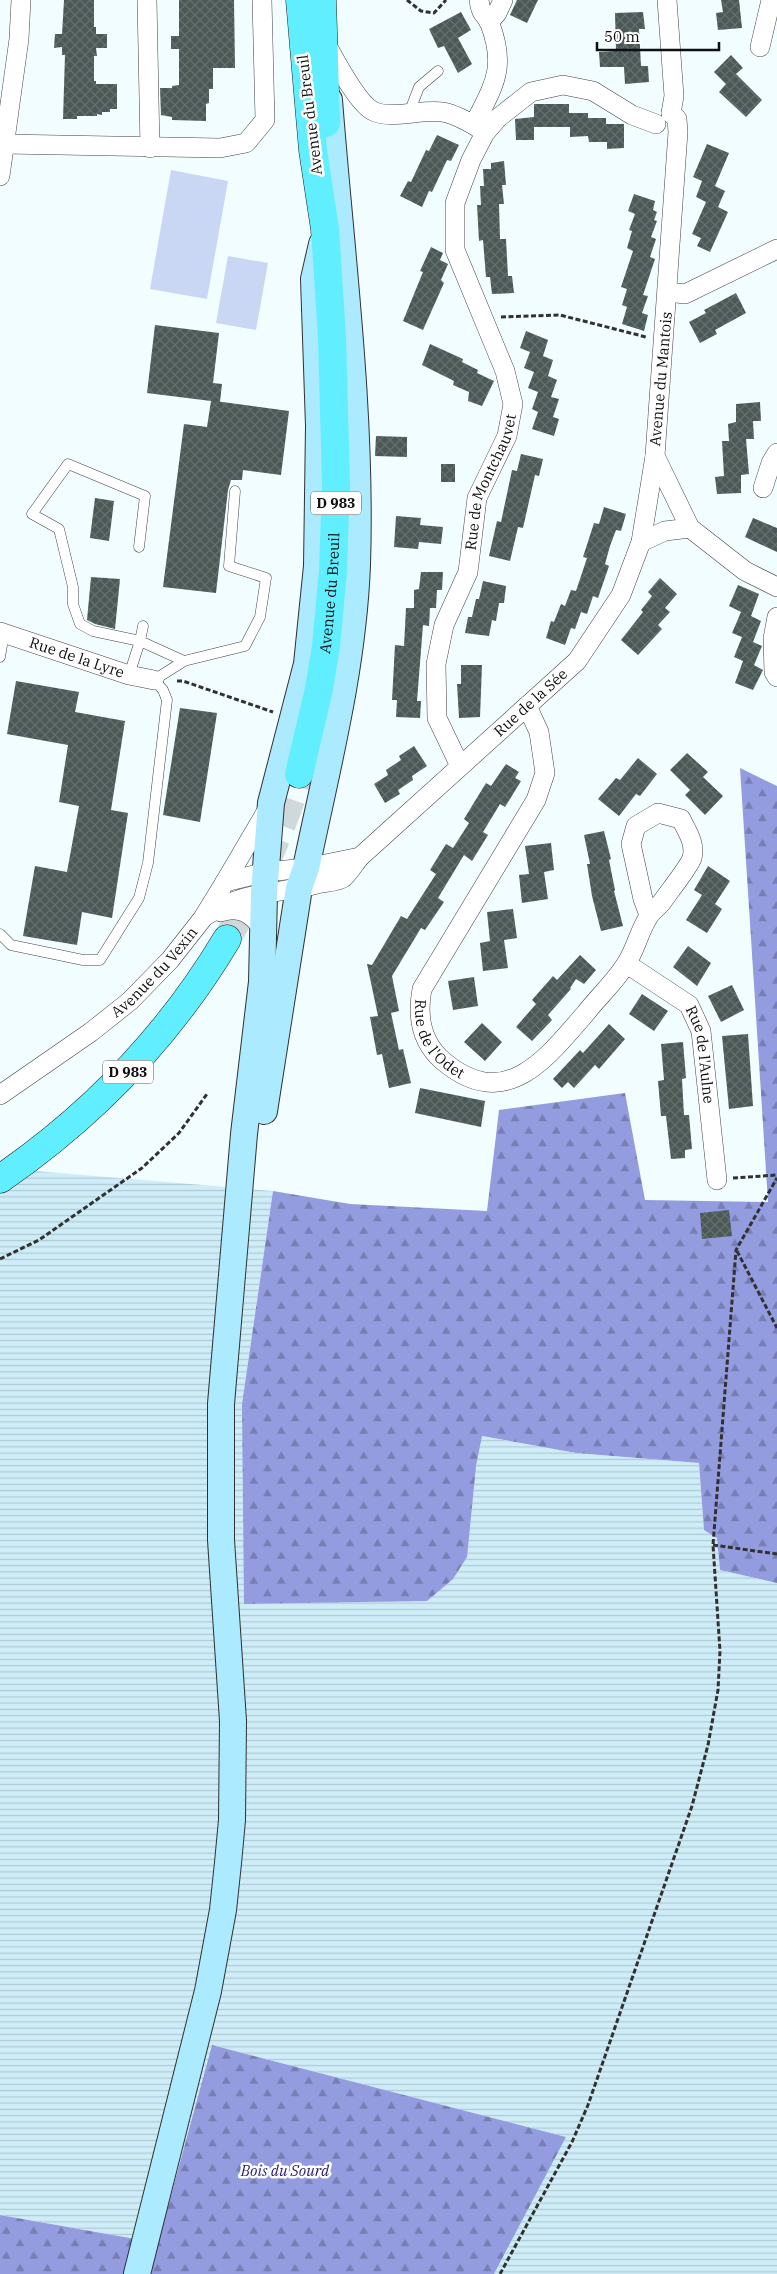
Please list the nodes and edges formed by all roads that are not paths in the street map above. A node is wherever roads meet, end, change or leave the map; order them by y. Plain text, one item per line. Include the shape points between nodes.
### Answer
1 (21, 0) edge
2 (148, 0) edge
3 (262, 0) edge
4 (300, 0) edge
5 (322, 0) edge
6 (479, 0) edge
7 (503, 0) edge
8 (667, 0) edge
9 (772, 0) edge
10 (489, 22) junction
11 (324, 40) junction
12 (760, 47) dead end
13 (438, 71) dead end
14 (409, 113) junction
15 (671, 113) junction
16 (656, 124) junction
17 (479, 129) junction
18 (5, 144) junction
19 (675, 147) junction
20 (150, 148) junction
21 (0, 176) edge
22 (326, 229) junction
23 (777, 249) edge
24 (668, 292) junction
25 (777, 453) edge
26 (655, 456) junction
27 (763, 488) dead end
28 (235, 491) dead end
29 (690, 528) junction
30 (641, 542) junction
31 (139, 547) dead end
32 (777, 587) edge
33 (777, 617) edge
34 (143, 626) dead end
35 (2, 632) edge
36 (140, 641) junction
37 (0, 657) edge
38 (184, 661) junction
39 (129, 675) junction
40 (777, 677) edge
41 (154, 680) junction
42 (526, 706) junction
43 (460, 766) junction
44 (299, 774) tunnel mouth
45 (271, 803) junction
46 (302, 878) junction
47 (225, 882) junction
48 (265, 882) junction
49 (649, 915) junction
50 (203, 918) junction
51 (263, 928) junction
52 (0, 934) edge
53 (227, 939) tunnel mouth
54 (627, 964) junction
55 (0, 1095) edge
56 (0, 1179) edge
57 (716, 1180) road end
58 (235, 1241) junction
59 (137, 2274) edge

1 - 18 street via 20,39
2 - 20 street
3 - 20 street via 265,120 246,144 220,148
4 - 22 main road, Avenue du Breuil / D 983 via 313,150
5 - 11 main road, Avenue du Breuil
6 - 10 street via 481,13
7 - 10 street via 498,13
8 - 15 street, Avenue du Mantois via 674,96
9 - 12 street
10 - 17 street via 499,58 497,77
11 - 14 street via 342,73 373,111
11 - 22 main road, Avenue du Breuil
11 - 46 main road via 353,380 357,566 343,700
13 - 14 lane via 419,87
14 - 17 street via 444,112
15 - 16 street via 663,113
15 - 19 street, Avenue du Mantois via 677,120
16 - 17 street, Rue de Montchauvet via 632,115 593,91 563,85 531,92
16 - 19 street via 662,140
17 - 43 street, Rue de Montchauvet via 456,203 455,250 505,371 513,404 507,436 477,498 468,572 444,625 436,664 437,718
18 - 20 street
18 - 21 street
19 - 24 street, Avenue du Mantois
22 - 44 main road, Avenue du Breuil / D 983 via 335,415 333,571 320,682
22 - 45 main road via 314,279 319,426 317,566 308,664
23 - 24 street via 685,294
24 - 26 street, Avenue du Mantois
25 - 27 street
26 - 29 street, Avenue du Mantois
26 - 30 street, Rue de la Sée
28 - 38 lane via 229,566 266,578 260,617 245,646
29 - 30 street via 665,531
29 - 32 street, Avenue du Mantois via 745,571
30 - 42 street, Rue de la Sée via 621,595 577,661
31 - 36 lane via 145,496 68,464 32,514 59,529 73,587 73,604 80,624 93,631
33 - 40 street via 773,638
34 - 36 lane
35 - 37 lane
35 - 39 street, Rue de la Lyre
36 - 38 lane
36 - 39 lane
38 - 41 lane
39 - 41 street, Rue de la Lyre
41 - 52 lane via 164,690 167,707 148,863 139,898 130,914 100,960 83,960 11,945
42 - 43 street, Rue de la Sée
42 - 54 street, Rue de l'Odet via 540,732 545,773 536,800 422,989 418,1009 422,1031 438,1056 460,1075 484,1083 515,1079 551,1054
43 - 46 street, Rue de la Sée via 360,857 342,878
45 - 47 street, Avenue du Vexin
45 - 48 main road
46 - 48 street
46 - 58 main road via 259,1147
47 - 48 street
47 - 50 street, Avenue du Vexin
48 - 50 street
48 - 51 main road
49 - 49 street, Rue de l'Odet via 661,904 692,858 692,841 681,819 658,813 636,826 631,844 642,899
49 - 54 street, Rue de l'Odet
50 - 51 street via 230,909 244,911
50 - 55 street, Avenue du Vexin via 170,960 130,1001
51 - 58 main road via 262,982
53 - 56 main road, D 983 via 172,1021 117,1084 64,1132
54 - 57 street, Rue de l'Aulne via 689,1005 701,1031
58 - 59 main road via 220,1445 221,1540 233,1721 228,1863 208,1991

